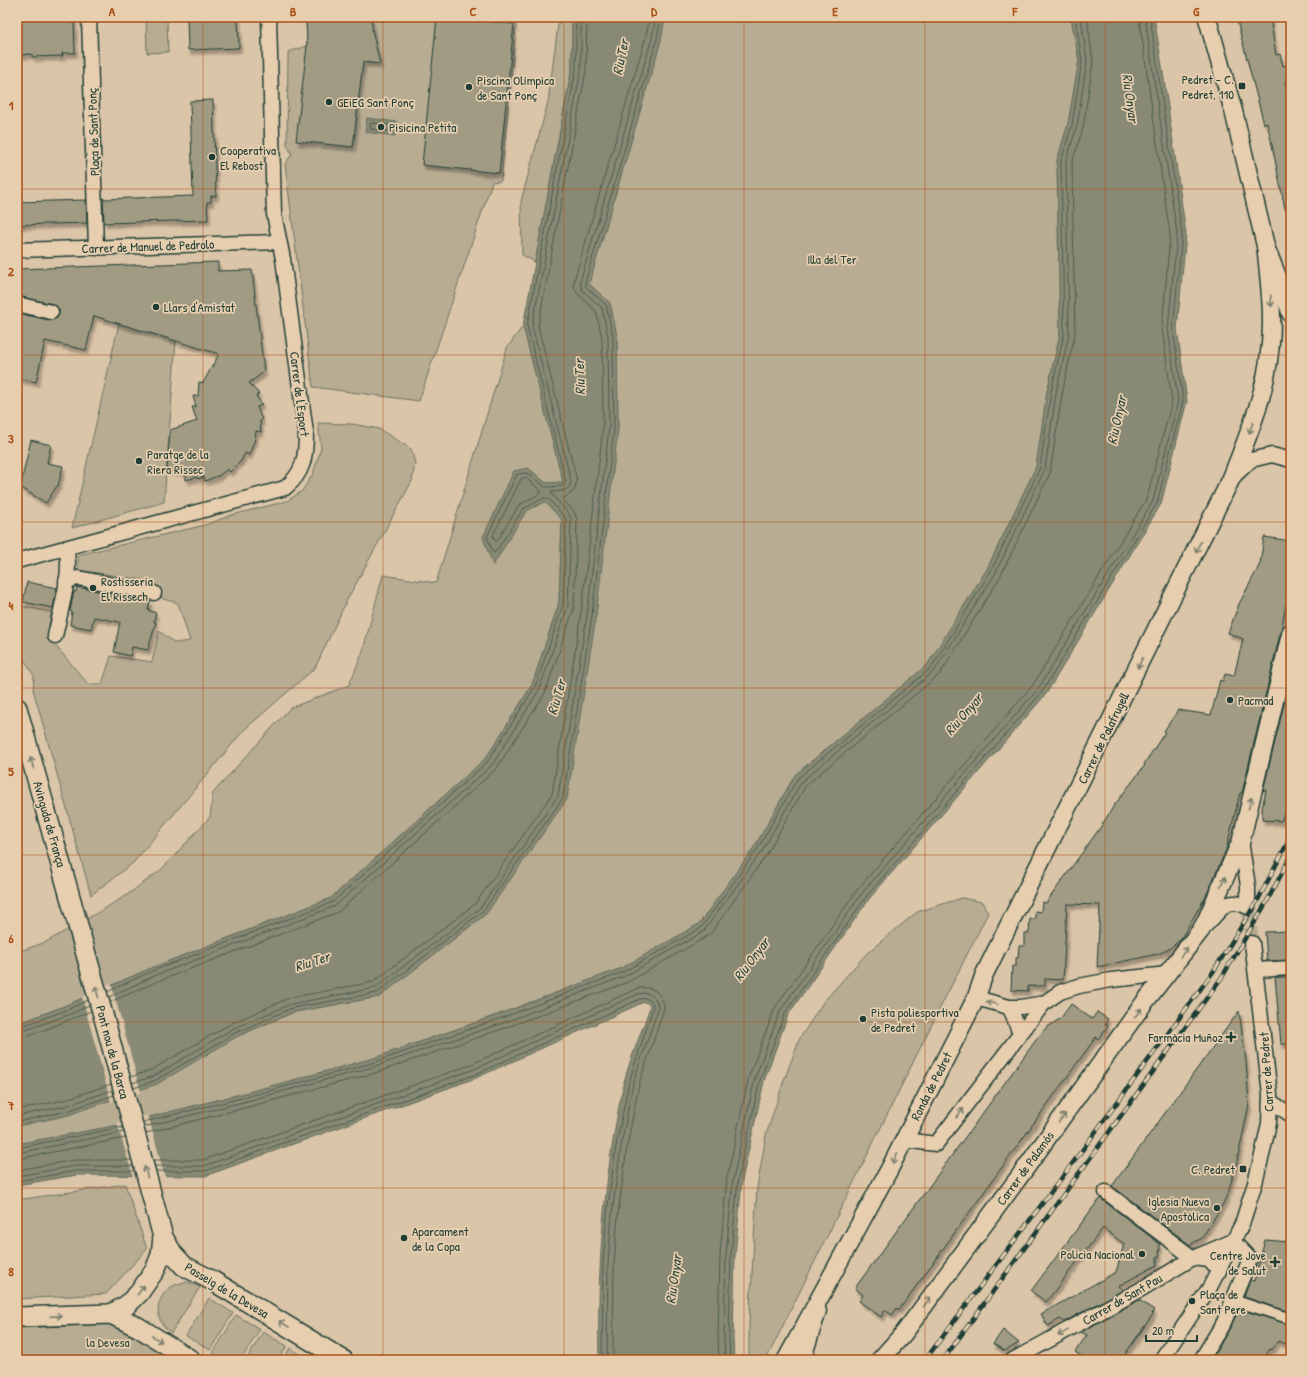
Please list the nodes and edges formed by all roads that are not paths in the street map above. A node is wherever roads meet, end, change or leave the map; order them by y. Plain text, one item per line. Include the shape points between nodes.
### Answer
1 (89, 17) edge
2 (269, 17) edge
3 (1207, 17) edge
4 (279, 242) junction
5 (96, 248) junction
6 (1266, 248) junction
7 (17, 250) edge
8 (17, 304) edge
9 (51, 312) dead end
10 (1291, 314) edge
11 (1291, 460) edge
12 (1231, 479) junction
13 (66, 548) junction
14 (17, 561) edge
15 (66, 581) junction
16 (154, 593) dead end
17 (1291, 632) edge
18 (55, 636) dead end
19 (17, 708) edge
20 (1241, 841) junction
21 (69, 894) joint
22 (1201, 930) junction
23 (1252, 942) tunnel mouth
24 (1291, 968) edge
25 (1256, 970) junction
26 (1168, 974) junction
27 (976, 998) junction
28 (1044, 1003) junction
29 (1009, 1007) junction
30 (1020, 1034) junction
31 (1270, 1101) junction
32 (1291, 1115) edge
33 (904, 1140) junction
34 (1106, 1192) dead end
35 (163, 1237) junction
36 (1233, 1241) junction
37 (1193, 1258) junction
38 (1219, 1271) junction
39 (833, 1275) junction
40 (1233, 1300) junction
41 (111, 1314) junction
42 (17, 1317) edge
43 (1291, 1319) edge
44 (191, 1360) edge
45 (343, 1360) edge
46 (786, 1360) edge
47 (805, 1360) edge
48 (880, 1360) edge
49 (1013, 1360) edge
50 (1161, 1360) edge
51 (1201, 1360) edge

1 - 5 street, Plaça de Sant Ponç
2 - 4 street, Carrer de l'Esport via 274,214
3 - 6 street via 1234,113
4 - 5 street, Carrer de Manuel de Pedrolo
4 - 13 street, Carrer de l'Esport via 306,433 303,464 293,481 285,488
5 - 7 street, Carrer de Manuel de Pedrolo
6 - 10 street
6 -> 12 street, Carrer de Palafrugell via 1271,302 1268,366 1255,417
8 - 9 street
11 - 12 street, Carrer de Palafrugell via 1272,455 1250,460
12 -> 27 street, Carrer de Palafrugell via 984,975
13 - 14 street, Carrer de l'Esport
13 - 15 street
15 - 16 street via 78,578
15 - 18 street
20 -> 17 street, Carrer de Palamós
21 -> 19 main road, Avinguda de França
22 -> 20 street, Carrer de Palamós
20 - 22 street via 1248,886 1248,907 1233,902 1224,905
35 -> 21 main road, Pont nou de la Barca
26 -> 22 street, Carrer de Palamós
23 - 25 street, Carrer de Pedret
24 - 25 street
25 - 31 street, Carrer de Pedret
26 - 28 street via 1078,986 1060,992
48 -> 26 street, Carrer de Palamós via 904,1333
29 -> 27 street
27 - 33 street, Ronda de Pedret
28 - 29 street
28 - 30 street
29 - 30 street
33 -> 30 street, Ronda de Pedret via 936,1144
31 - 32 street
31 - 36 street, Carrer de Pedret via 1269,1123 1255,1183 1242,1224
33 -> 39 street, Ronda de Pedret
34 - 37 street
41 -> 35 main road via 127,1305 155,1270 161,1255
45 -> 35 main road, Passeig de la Devesa via 184,1266
36 - 37 street, Carrer de Sant Pau
36 - 38 street
36 - 40 street via 1250,1259
37 - 38 street via 1209,1260
37 -> 49 street, Carrer de Sant Pau
38 - 50 street
39 - 46 street, Ronda de Pedret
39 - 47 street, Ronda de Pedret via 812,1330
40 - 43 street
40 - 51 street via 1224,1322
42 -> 41 main road
41 -> 44 main road via 138,1327

